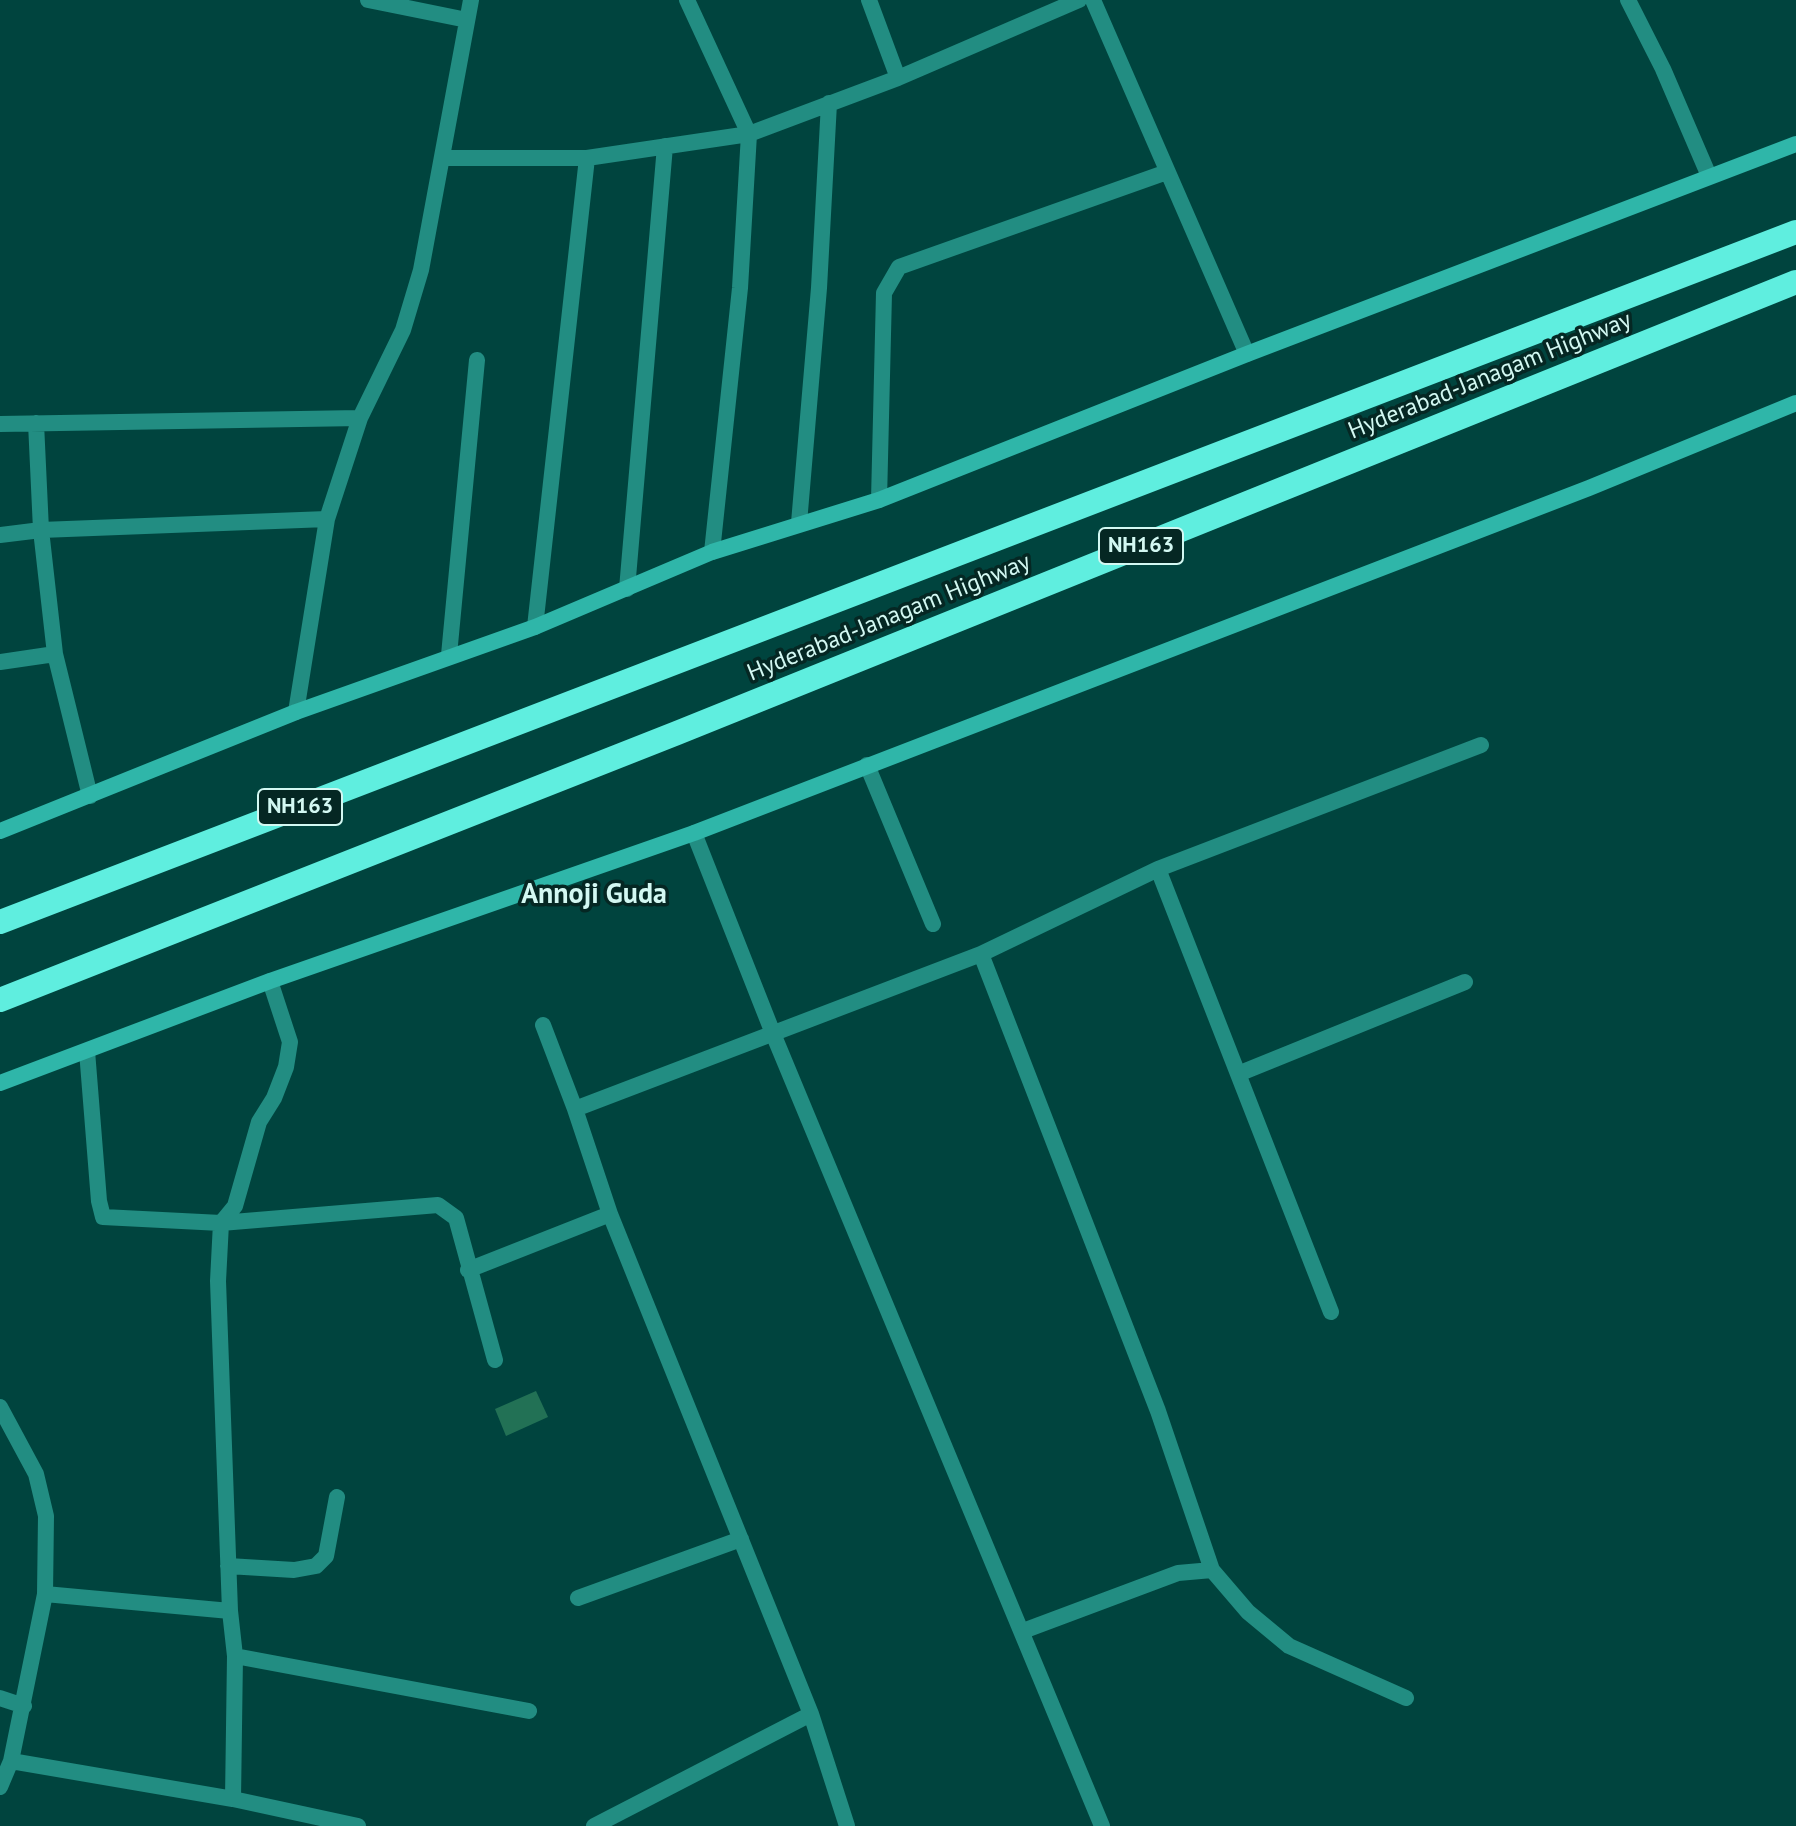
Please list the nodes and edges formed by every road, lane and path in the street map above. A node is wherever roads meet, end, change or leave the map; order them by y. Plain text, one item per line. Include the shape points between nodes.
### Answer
1 (368, 0) edge
2 (471, 0) edge
3 (687, 0) edge
4 (869, 0) edge
5 (1079, 0) edge
6 (1093, 0) edge
7 (1628, 0) edge
8 (467, 20) junction
9 (898, 78) junction
10 (829, 103) junction
11 (749, 134) junction
12 (1796, 144) edge
13 (665, 146) junction
14 (444, 158) junction
15 (587, 158) junction
16 (1167, 172) junction
17 (1709, 176) junction
18 (1796, 232) edge
19 (1796, 282) edge
20 (1247, 354) junction
21 (477, 360) dead end
22 (1796, 403) edge
23 (360, 418) junction
24 (36, 423) junction
25 (0, 424) edge
26 (879, 500) junction
27 (327, 519) junction
28 (799, 523) junction
29 (41, 530) junction
30 (0, 535) edge
31 (712, 552) junction
32 (627, 589) junction
33 (535, 627) junction
34 (55, 654) junction
35 (449, 655) junction
36 (0, 662) edge
37 (296, 712) junction
38 (1481, 745) dead end
39 (867, 765) junction
40 (90, 796) junction
41 (0, 831) edge
42 (694, 833) junction
43 (1158, 869) junction
44 (0, 922) edge
45 (933, 924) dead end
46 (981, 954) junction
47 (270, 981) junction
48 (1465, 982) dead end
49 (0, 1000) edge
50 (543, 1025) dead end
51 (774, 1036) junction
52 (87, 1051) junction
53 (1238, 1074) junction
54 (0, 1083) edge
55 (575, 1109) junction
56 (610, 1214) junction
57 (221, 1223) junction
58 (468, 1270) junction
59 (1331, 1312) dead end
60 (495, 1360) dead end
61 (0, 1407) edge
62 (337, 1497) dead end
63 (741, 1539) junction
64 (228, 1566) junction
65 (1212, 1570) junction
66 (45, 1594) junction
67 (578, 1598) dead end
68 (230, 1611) junction
69 (1023, 1631) junction
70 (235, 1656) junction
71 (0, 1698) edge
72 (1406, 1698) dead end
73 (24, 1706) junction
74 (529, 1711) dead end
75 (811, 1714) junction
76 (11, 1761) junction
77 (0, 1787) edge
78 (233, 1799) junction
79 (329, 1822) edge
80 (358, 1826) edge
81 (594, 1826) edge
82 (847, 1826) edge
83 (1102, 1826) edge

1 - 8 street
2 - 8 street
3 - 11 street
4 - 9 street
5 - 9 street
6 - 16 street
7 - 17 street
8 - 14 street
9 - 10 street
10 - 11 street
10 - 28 street
11 - 13 street
11 - 31 street via 740,288
12 - 17 street
13 - 15 street
13 - 32 street
14 - 15 street
14 - 23 street via 403,330
15 - 33 street
16 - 20 street
16 - 26 street via 899,267 884,293
17 - 20 street
18 - 44 highway, Hyderabad-Janagam Highway / NH163
19 - 49 highway, Hyderabad-Janagam Highway / NH163
20 - 26 street
21 - 35 street
22 - 39 street via 1589,488
23 - 24 street
23 - 27 street
24 - 25 street
24 - 29 street
26 - 28 street
27 - 29 street
27 - 37 street
28 - 31 street
29 - 30 street
29 - 34 street
31 - 32 street
32 - 33 street
33 - 35 street
34 - 36 street
34 - 40 street
35 - 37 street
37 - 40 street
38 - 43 street
39 - 42 street
39 - 45 street
40 - 41 street
42 - 47 street
42 - 51 street
43 - 46 street
43 - 53 street
46 - 51 street
46 - 65 street via 1158,1411
47 - 52 street
47 - 57 street via 290,1042 286,1067 259,1122 235,1206
48 - 53 street
50 - 55 street
51 - 55 street
51 - 69 street
52 - 54 street
52 - 57 street via 103,1217
53 - 59 street
55 - 56 street
56 - 58 street
56 - 63 street
57 - 58 street via 438,1205 456,1218
57 - 64 street via 218,1281
58 - 60 street
61 - 66 street via 36,1474 46,1516
62 - 64 street via 326,1556 316,1566
63 - 67 street
63 - 75 street
64 - 68 street
65 - 69 street via 1178,1573
65 - 72 street via 1248,1612 1289,1646
66 - 68 street
66 - 73 street
68 - 70 street
69 - 83 street
70 - 74 street
70 - 78 street
71 - 73 street
73 - 76 street
75 - 81 street
75 - 82 street
76 - 77 street
76 - 78 street
78 - 79 street
79 - 80 street

